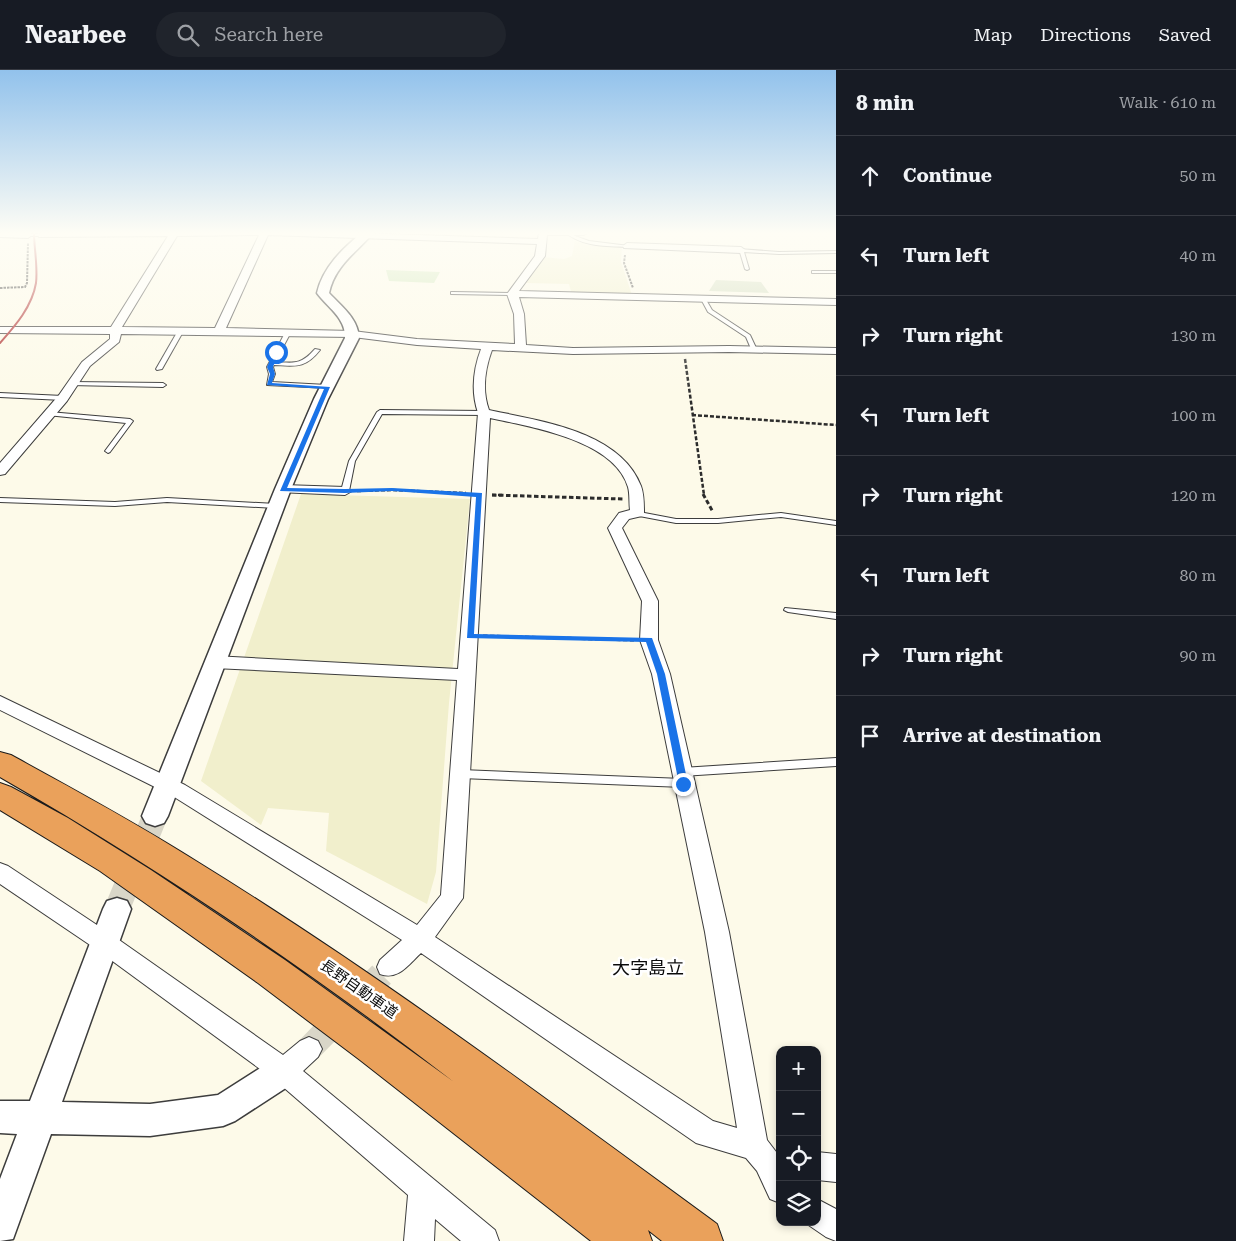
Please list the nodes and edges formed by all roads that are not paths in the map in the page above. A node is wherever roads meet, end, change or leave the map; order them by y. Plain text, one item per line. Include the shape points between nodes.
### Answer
1 (141, 287) edge
2 (239, 287) edge
3 (324, 287) edge
4 (517, 287) edge
5 (454, 293) dead end
6 (512, 294) junction
7 (703, 299) junction
8 (836, 302) edge
9 (0, 330) edge
10 (117, 330) junction
11 (181, 330) junction
12 (219, 330) junction
13 (288, 332) junction
14 (353, 334) junction
15 (488, 345) junction
16 (520, 348) junction
17 (317, 350) dead end
18 (754, 350) junction
19 (836, 351) edge
20 (272, 363) junction
21 (159, 369) dead end
22 (72, 384) junction
23 (162, 385) dead end
24 (327, 387) junction
25 (0, 395) edge
26 (62, 398) junction
27 (484, 413) junction
28 (48, 414) junction
29 (108, 451) dead end
30 (0, 471) edge
31 (345, 491) joint
32 (280, 498) junction
33 (0, 500) edge
34 (638, 506) junction
35 (836, 523) edge
36 (788, 610) dead end
37 (836, 616) edge
38 (214, 662) junction
39 (468, 675) junction
40 (0, 702) edge
41 (0, 762) edge
42 (836, 762) edge
43 (461, 774) junction
44 (683, 778) junction
45 (168, 784) junction
46 (0, 795) edge
47 (155, 816) tunnel mouth
48 (0, 872) edge
49 (117, 909) tunnel mouth
50 (420, 940) junction
51 (104, 942) junction
52 (389, 967) tunnel mouth
53 (308, 1049) tunnel mouth
54 (284, 1071) junction
55 (0, 1117) edge
56 (38, 1119) junction
57 (767, 1157) edge
58 (821, 1166) edge
59 (836, 1168) edge
60 (777, 1181) edge
61 (423, 1191) junction
62 (821, 1217) edge
63 (0, 1226) edge
64 (836, 1227) edge
65 (419, 1241) edge
66 (484, 1241) edge
67 (628, 1241) edge
68 (700, 1241) edge

1 - 10 street via 117,324
2 - 12 street
3 - 14 street via 323,293 348,321
4 - 6 street
5 - 6 lane
6 - 7 street
6 - 16 street via 520,318
7 - 8 street
7 - 18 lane via 710,311 748,336
9 - 10 street
10 - 11 street
10 - 22 street via 115,340 86,364
11 - 12 street
11 - 21 lane
12 - 13 street
13 - 14 street
13 - 20 lane
14 - 15 street via 417,342
14 - 24 street
15 - 16 street
15 - 27 street via 482,360 479,402
16 - 18 street
17 - 20 lane via 308,362
18 - 19 street
20 - 24 lane via 269,384
22 - 23 lane
22 - 26 street
24 - 32 street
25 - 26 lane
26 - 28 street
27 - 31 lane via 380,412 352,461
27 - 34 street via 564,432 608,452 622,465
27 - 39 street
28 - 29 lane via 130,422
28 - 30 street
31 - 32 street
32 - 33 lane via 115,504
32 - 38 street
34 - 35 lane via 676,521 782,515
34 - 44 street via 615,528 650,602 649,640 661,674
36 - 37 lane
38 - 39 street
38 - 45 street
39 - 43 street
40 - 45 street
41 - 68 highway, 長野自動車道 via 175,864 284,936 442,1048
42 - 44 lane
43 - 44 lane
43 - 50 street via 452,898
44 - 57 street
45 - 47 street
45 - 50 street
46 - 67 highway via 155,890 261,964
48 - 51 street
49 - 51 street
50 - 52 street
50 - 57 street via 706,1133
51 - 54 street
51 - 56 street
53 - 54 street
54 - 56 street via 223,1110 150,1120
54 - 61 street
55 - 56 street
56 - 63 street
57 - 60 street
58 - 59 street
61 - 65 street
61 - 66 street
62 - 64 street

